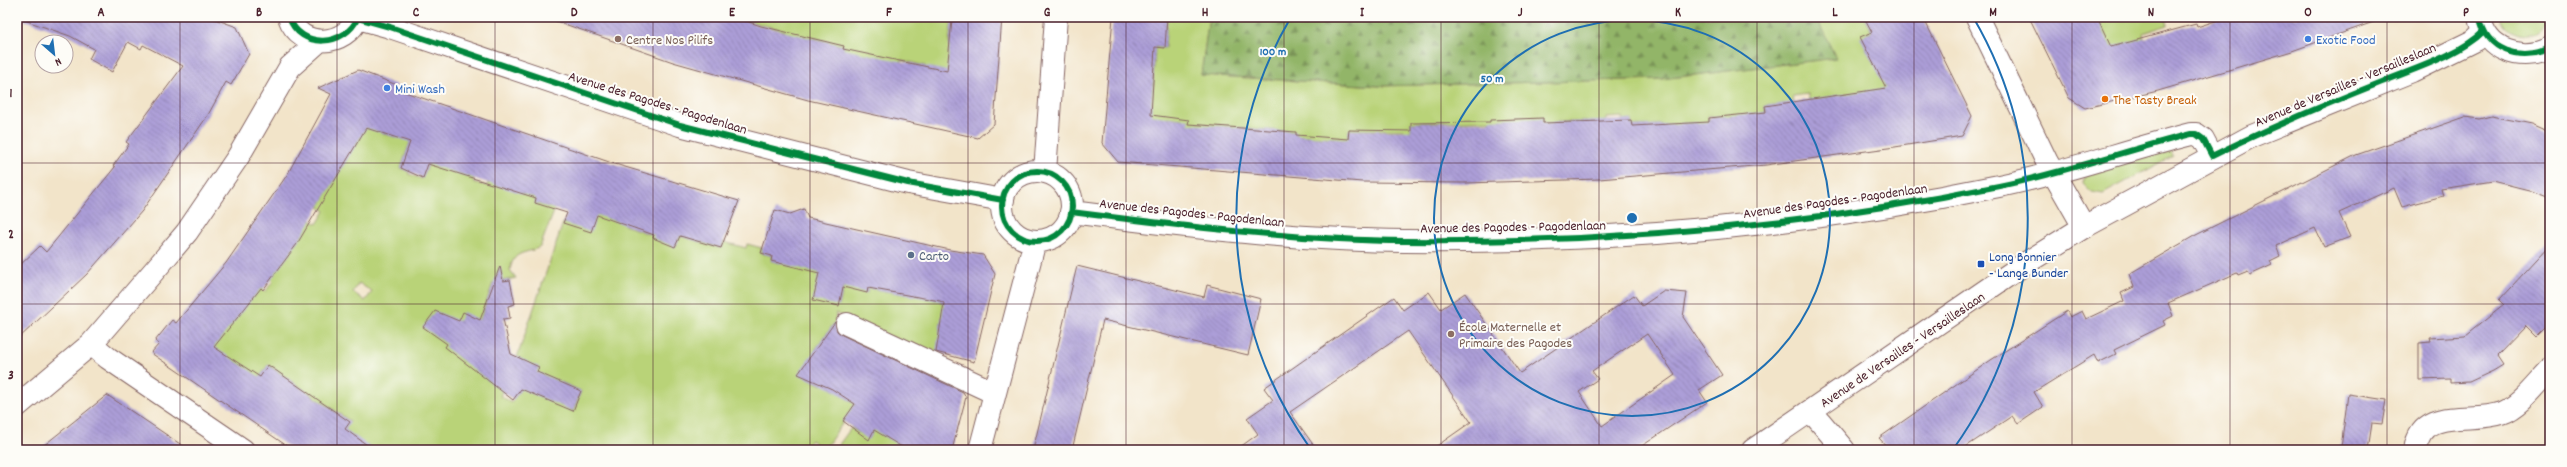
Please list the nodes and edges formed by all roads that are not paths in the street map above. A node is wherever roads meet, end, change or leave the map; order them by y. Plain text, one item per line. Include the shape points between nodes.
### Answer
1 (1056, 17) edge
2 (1977, 17) edge
3 (358, 18) edge
4 (292, 22) edge
5 (2482, 24) edge
6 (319, 41) junction
7 (2550, 48) edge
8 (290, 67) junction
9 (2212, 156) junction
10 (1044, 172) junction
11 (2053, 172) junction
12 (1003, 200) junction
13 (1071, 212) junction
14 (2084, 227) junction
15 (1035, 241) junction
16 (847, 324) dead end
17 (91, 344) junction
18 (2550, 370) edge
19 (995, 392) junction
20 (17, 406) edge
21 (1811, 411) junction
22 (243, 450) edge
23 (980, 450) edge
24 (1753, 450) edge
25 (1844, 450) edge
26 (2415, 450) edge

1 - 10 street
2 - 11 street
3 - 6 street, Avenue des Pagodes - Pagodenlaan via 354,27 338,38
3 - 12 street, Avenue des Pagodes - Pagodenlaan via 680,125 908,183
4 - 6 street via 302,34
4 - 8 street
5 - 7 street via 2499,47 2519,55 2530,55
5 - 9 street, Avenue de Versailles - Versailleslaan via 2475,40 2412,71 2271,128
6 - 8 street
8 - 17 street via 238,157 186,232
9 - 11 street via 2203,139 2191,134
9 - 14 street, Avenue de Versailles - Versailleslaan
10 - 12 street via 1026,173 1018,177 1006,191
10 - 13 street via 1060,180 1066,187 1072,203
11 - 13 street, Avenue des Pagodes - Pagodenlaan via 1923,200 1752,225 1659,234 1404,241 1183,225
11 - 14 street
12 - 15 street via 1002,212 1010,227 1023,238
13 - 15 street via 1069,220 1059,233 1051,238
14 - 21 street, Avenue de Versailles - Versailleslaan via 2050,247
15 - 19 street
16 - 19 street
17 - 20 street
17 - 22 street
18 - 26 street via 2517,404 2501,413 2441,420 2426,425 2420,433
19 - 23 street
21 - 24 street, Avenue de Versailles - Versailleslaan
21 - 25 street

